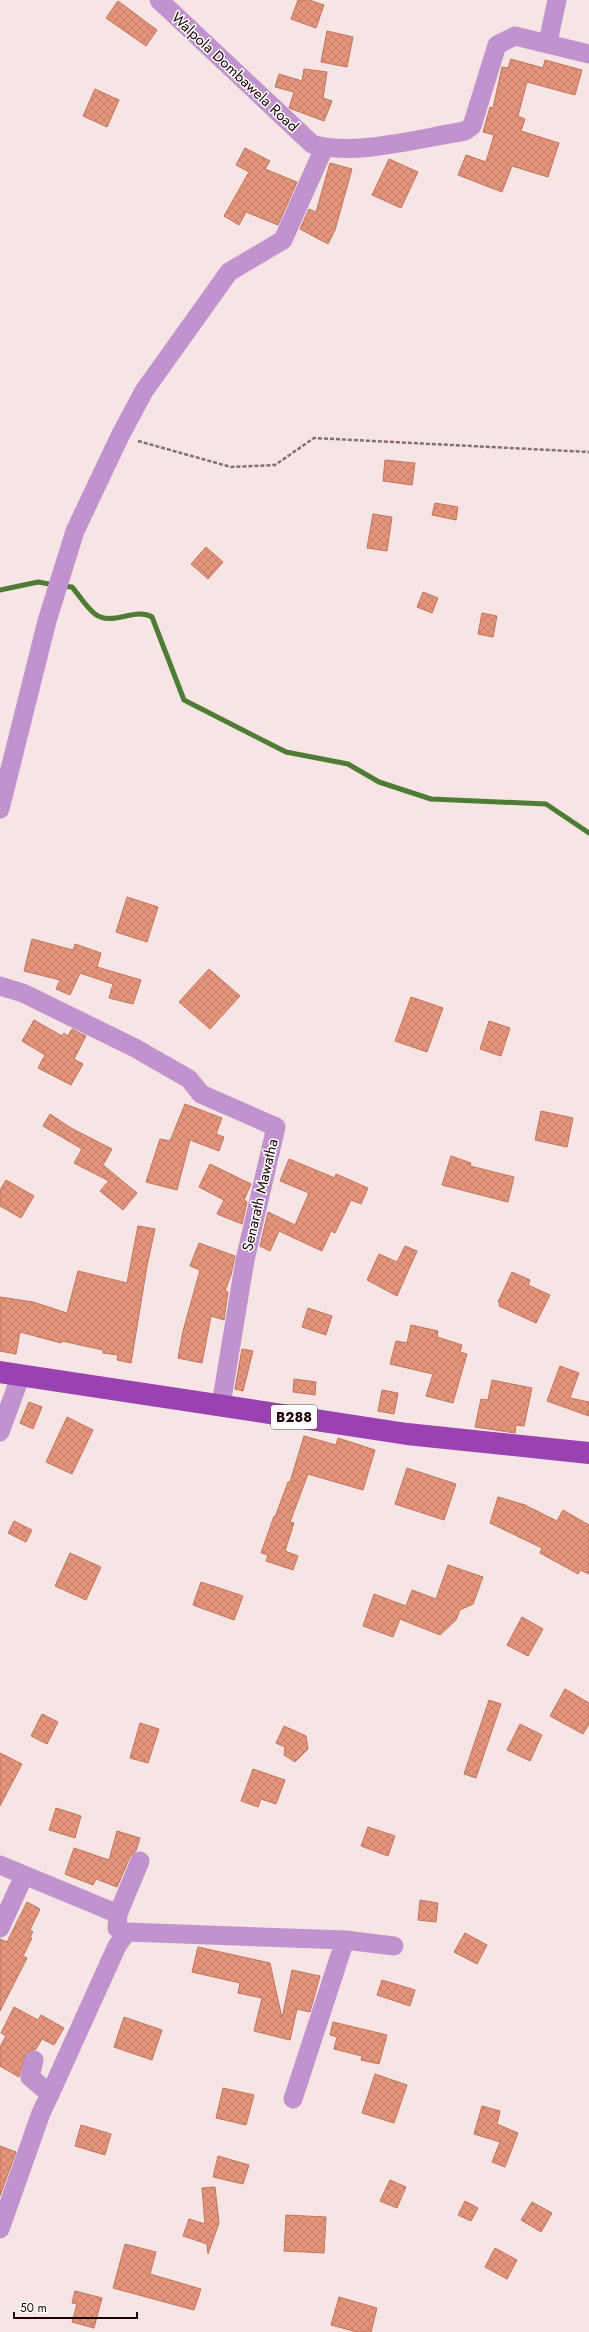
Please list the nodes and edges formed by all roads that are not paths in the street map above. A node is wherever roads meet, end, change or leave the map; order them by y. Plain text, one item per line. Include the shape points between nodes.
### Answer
1 (159, 0) edge
2 (557, 0) edge
3 (548, 42) junction
4 (589, 54) edge
5 (318, 146) junction
6 (0, 809) edge
7 (0, 986) edge
8 (0, 1372) edge
9 (21, 1375) junction
10 (221, 1406) junction
11 (0, 1432) edge
12 (589, 1453) edge
13 (140, 1861) dead end
14 (0, 1865) edge
15 (24, 1876) junction
16 (118, 1914) junction
17 (0, 1928) edge
18 (127, 1932) junction
19 (345, 1940) junction
20 (394, 1946) dead end
21 (34, 2060) dead end
22 (50, 2094) junction
23 (293, 2099) dead end
24 (0, 2229) edge

1 - 5 street, Walpola Dombawela Road
2 - 3 street
3 - 4 street
3 - 5 street via 515,36 496,45 472,126 465,131 354,149
5 - 6 street via 282,240 229,272 144,391 120,436 75,531 47,621
7 - 10 street, Senarath Mawatha via 23,993 135,1048 189,1079 201,1094 276,1127 245,1260
8 - 9 main road, B288
9 - 10 main road, B288
9 - 11 street
10 - 12 main road, B288 via 407,1434
13 - 16 street
14 - 15 street
15 - 16 street
15 - 17 street
16 - 18 street via 117,1928
18 - 19 street
18 - 22 street via 116,1946
19 - 20 street
19 - 23 street
21 - 22 street via 30,2077
22 - 24 street via 40,2113

